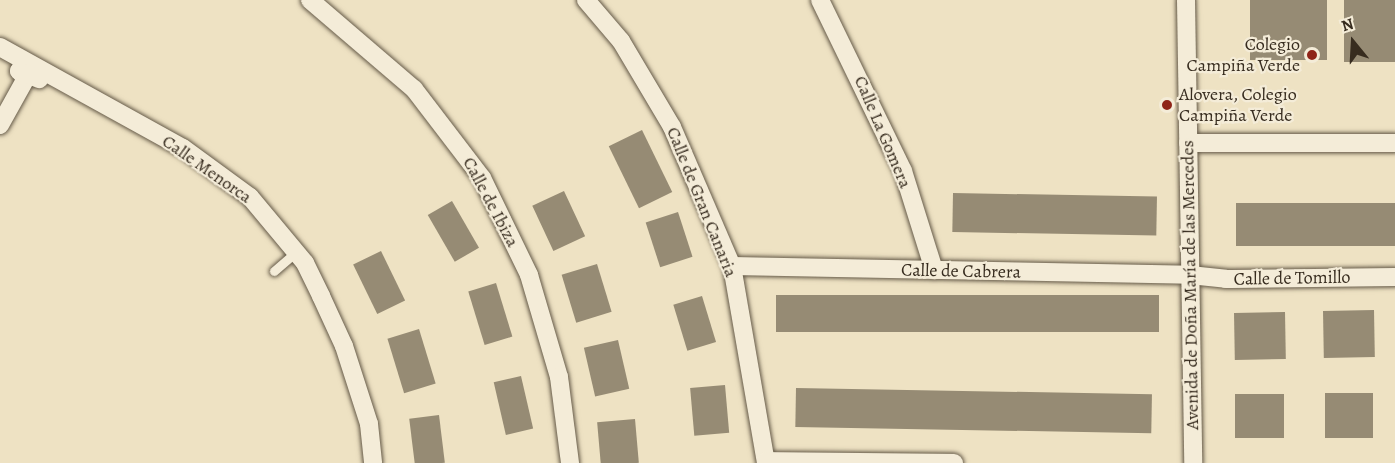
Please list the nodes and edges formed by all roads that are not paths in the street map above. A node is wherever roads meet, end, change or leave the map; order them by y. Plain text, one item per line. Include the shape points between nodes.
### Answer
1 (310, 0) edge
2 (586, 0) edge
3 (820, 0) edge
4 (1186, 0) edge
5 (0, 47) edge
6 (42, 70) junction
7 (0, 125) edge
8 (1188, 143) junction
9 (1395, 144) edge
10 (296, 252) junction
11 (732, 267) junction
12 (934, 270) junction
13 (274, 271) dead end
14 (1190, 275) junction
15 (1395, 277) edge
16 (766, 462) edge
17 (373, 463) edge
18 (570, 463) edge
19 (954, 463) edge
20 (1192, 463) edge

1 - 18 street, Calle de Ibiza via 414,89 482,178 529,275 559,377
2 - 11 street, Calle de Gran Canaria via 621,41 672,127
3 - 12 street, Calle La Gomera via 903,171
4 - 8 street, Avenida de Doña María de las Mercedes
5 - 6 street, Calle Menorca
6 - 7 street via 39,80 19,71 26,78
6 - 10 street, Calle Menorca via 183,148 250,196
8 - 9 street
8 - 14 street, Avenida de Doña María de las Mercedes
10 - 13 lane
10 - 17 street, Calle Menorca via 344,346 369,424
11 - 12 street, Calle de Cabrera
11 - 16 street, Calle de Gran Canaria
12 - 14 street, Calle de Cabrera
14 - 15 street, Calle de Tomillo via 1226,279
14 - 20 street, Avenida de Doña María de las Mercedes
16 - 19 street

